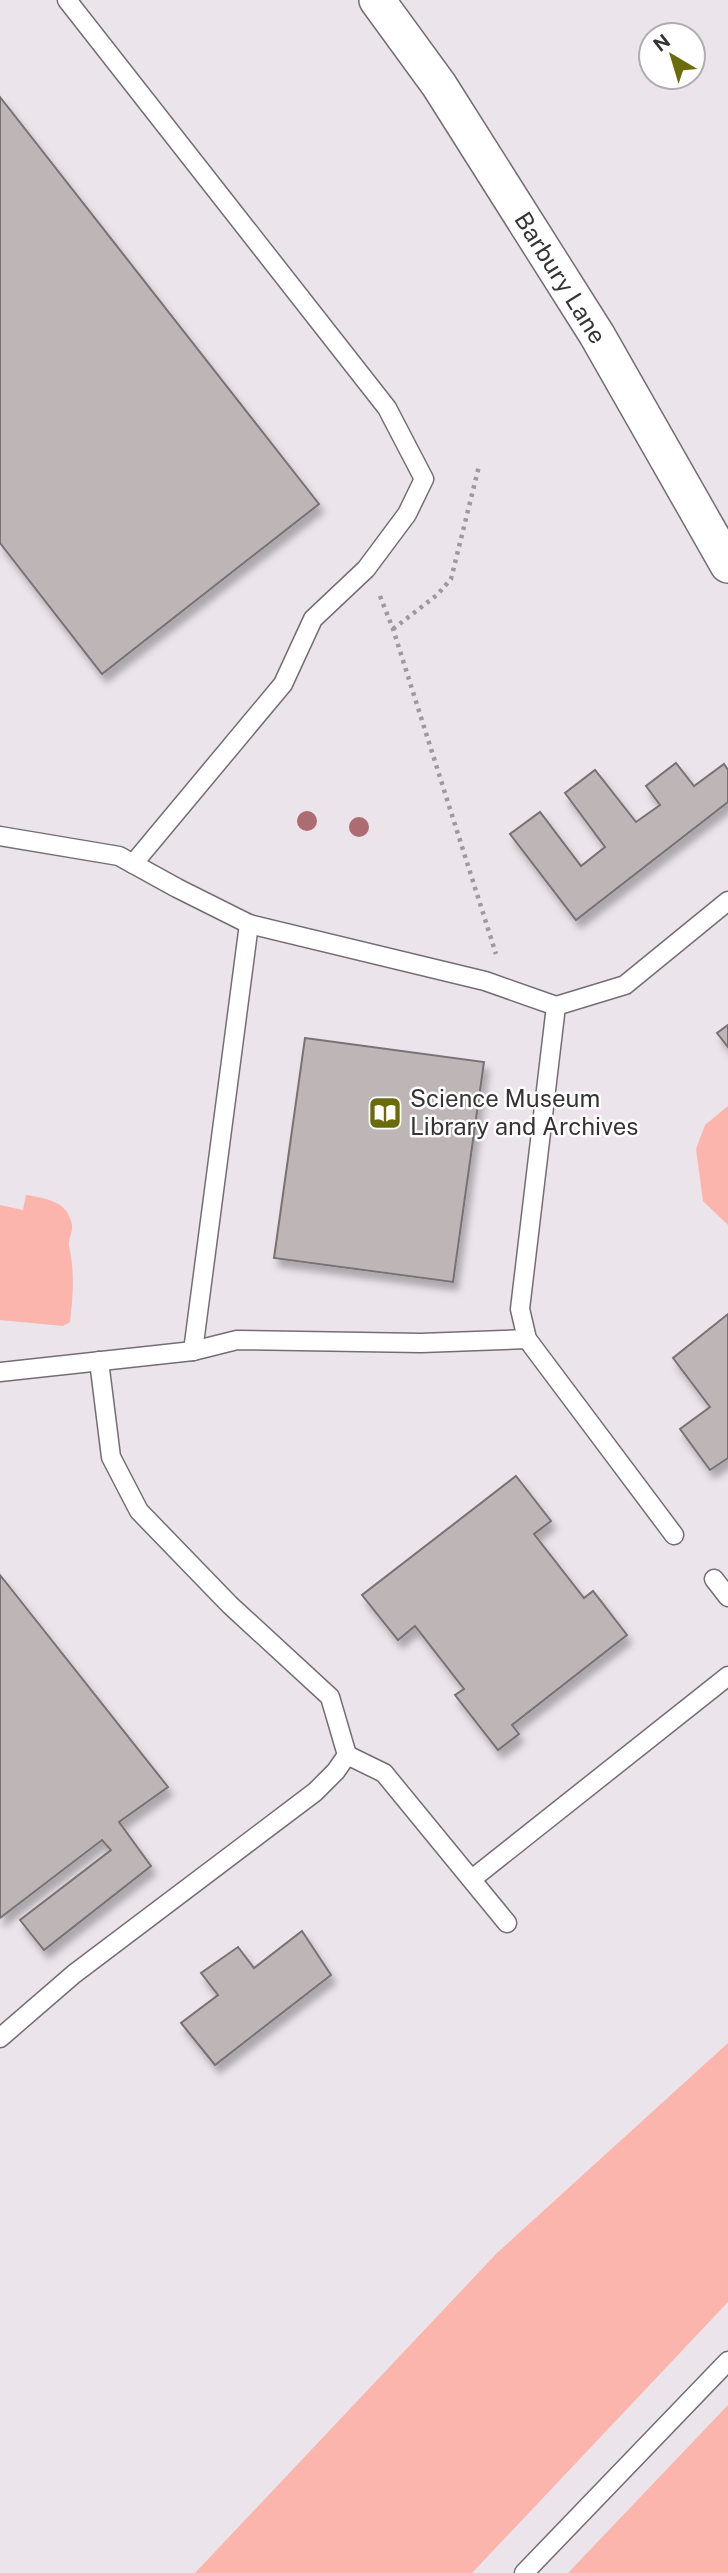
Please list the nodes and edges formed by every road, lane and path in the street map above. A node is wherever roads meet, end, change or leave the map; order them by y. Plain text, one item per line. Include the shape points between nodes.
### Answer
1 (67, 0) edge
2 (377, 0) edge
3 (479, 466) dead end
4 (728, 565) edge
5 (366, 569) junction
6 (393, 629) junction
7 (0, 836) edge
8 (133, 864) junction
9 (728, 901) edge
10 (249, 924) junction
11 (498, 985) junction
12 (556, 1006) junction
13 (527, 1339) junction
14 (193, 1351) junction
15 (99, 1361) junction
16 (0, 1372) edge
17 (674, 1535) dead end
18 (714, 1579) dead end
19 (728, 1597) edge
20 (728, 1676) edge
21 (347, 1755) junction
22 (472, 1879) junction
23 (507, 1923) dead end
24 (0, 2038) edge
25 (728, 2361) edge
26 (524, 2573) edge

1 - 5 lane via 387,408 424,479 407,514
2 - 4 street, Barbury Lane via 439,85 597,335
3 - 6 path via 451,579
5 - 6 path
5 - 8 lane via 313,619 283,684
6 - 11 path via 499,962
7 - 8 lane via 119,856
8 - 10 lane
9 - 12 lane via 625,985
10 - 11 lane
10 - 14 lane
11 - 12 lane
12 - 13 lane via 520,1309
13 - 14 lane via 421,1343 237,1340
13 - 17 lane
14 - 15 lane
15 - 16 lane
15 - 21 lane via 111,1457 139,1511 230,1605 330,1697
18 - 19 lane
20 - 22 lane
21 - 22 lane via 384,1773
21 - 24 lane via 315,1793 74,1974
22 - 23 lane
25 - 26 lane

